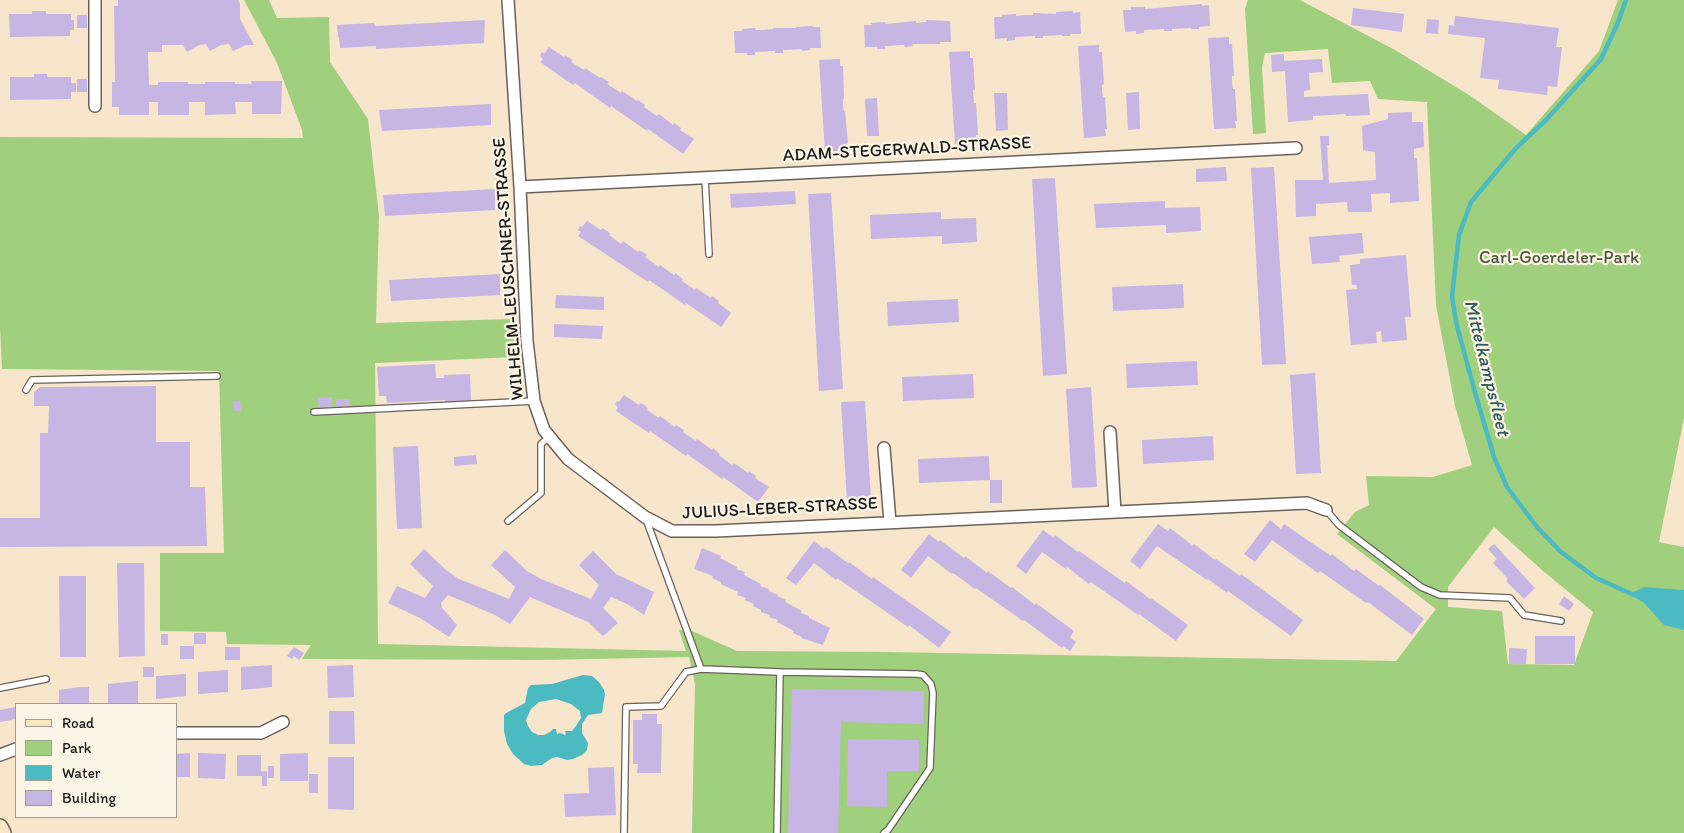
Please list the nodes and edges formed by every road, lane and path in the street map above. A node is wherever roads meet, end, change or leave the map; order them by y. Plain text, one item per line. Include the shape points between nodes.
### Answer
1 (95, 0) edge
2 (508, 0) edge
3 (95, 106) dead end
4 (1296, 148) dead end
5 (705, 178) junction
6 (520, 187) junction
7 (709, 254) dead end
8 (217, 376) dead end
9 (26, 390) dead end
10 (534, 400) junction
11 (314, 412) dead end
12 (1110, 432) dead end
13 (549, 436) junction
14 (884, 448) dead end
15 (1326, 510) joint
16 (1115, 512) junction
17 (645, 517) junction
18 (508, 521) dead end
19 (890, 522) junction
20 (1562, 621) dead end
21 (700, 669) junction
22 (780, 672) junction
23 (46, 679) dead end
24 (0, 688) edge
25 (283, 722) dead end
26 (178, 733) edge
27 (15, 749) edge
28 (0, 754) edge
29 (0, 827) edge
30 (3, 833) edge
31 (624, 833) edge
32 (777, 833) edge
33 (884, 833) edge

1 - 3 street
2 - 6 street, WILHELM-LEUSCHNER-STRASSE
4 - 5 street, ADAM-STEGERWALD-STRASSE
5 - 6 street, ADAM-STEGERWALD-STRASSE
5 - 7 lane
6 - 10 street, WILHELM-LEUSCHNER-STRASSE via 527,341
8 - 9 lane via 32,380
10 - 11 lane
10 - 13 street, WILHELM-LEUSCHNER-STRASSE
12 - 16 street
13 - 17 street, WILHELM-LEUSCHNER-STRASSE via 568,459
13 - 18 lane via 541,444 541,493
14 - 19 street, JULIUS-LEBER-STRASSE
15 - 16 street, JULIUS-LEBER-STRASSE via 1307,504
15 - 20 lane via 1339,525 1421,587 1440,595 1510,598 1524,615
16 - 19 street, JULIUS-LEBER-STRASSE
17 - 19 street, JULIUS-LEBER-STRASSE via 672,531
17 - 21 lane
21 - 22 lane
21 - 31 lane via 686,672 661,706 626,707
22 - 32 lane
22 - 33 lane via 916,674 923,675 932,684 930,768
23 - 24 lane
25 - 26 street via 261,732
27 - 28 street
29 - 30 main road

